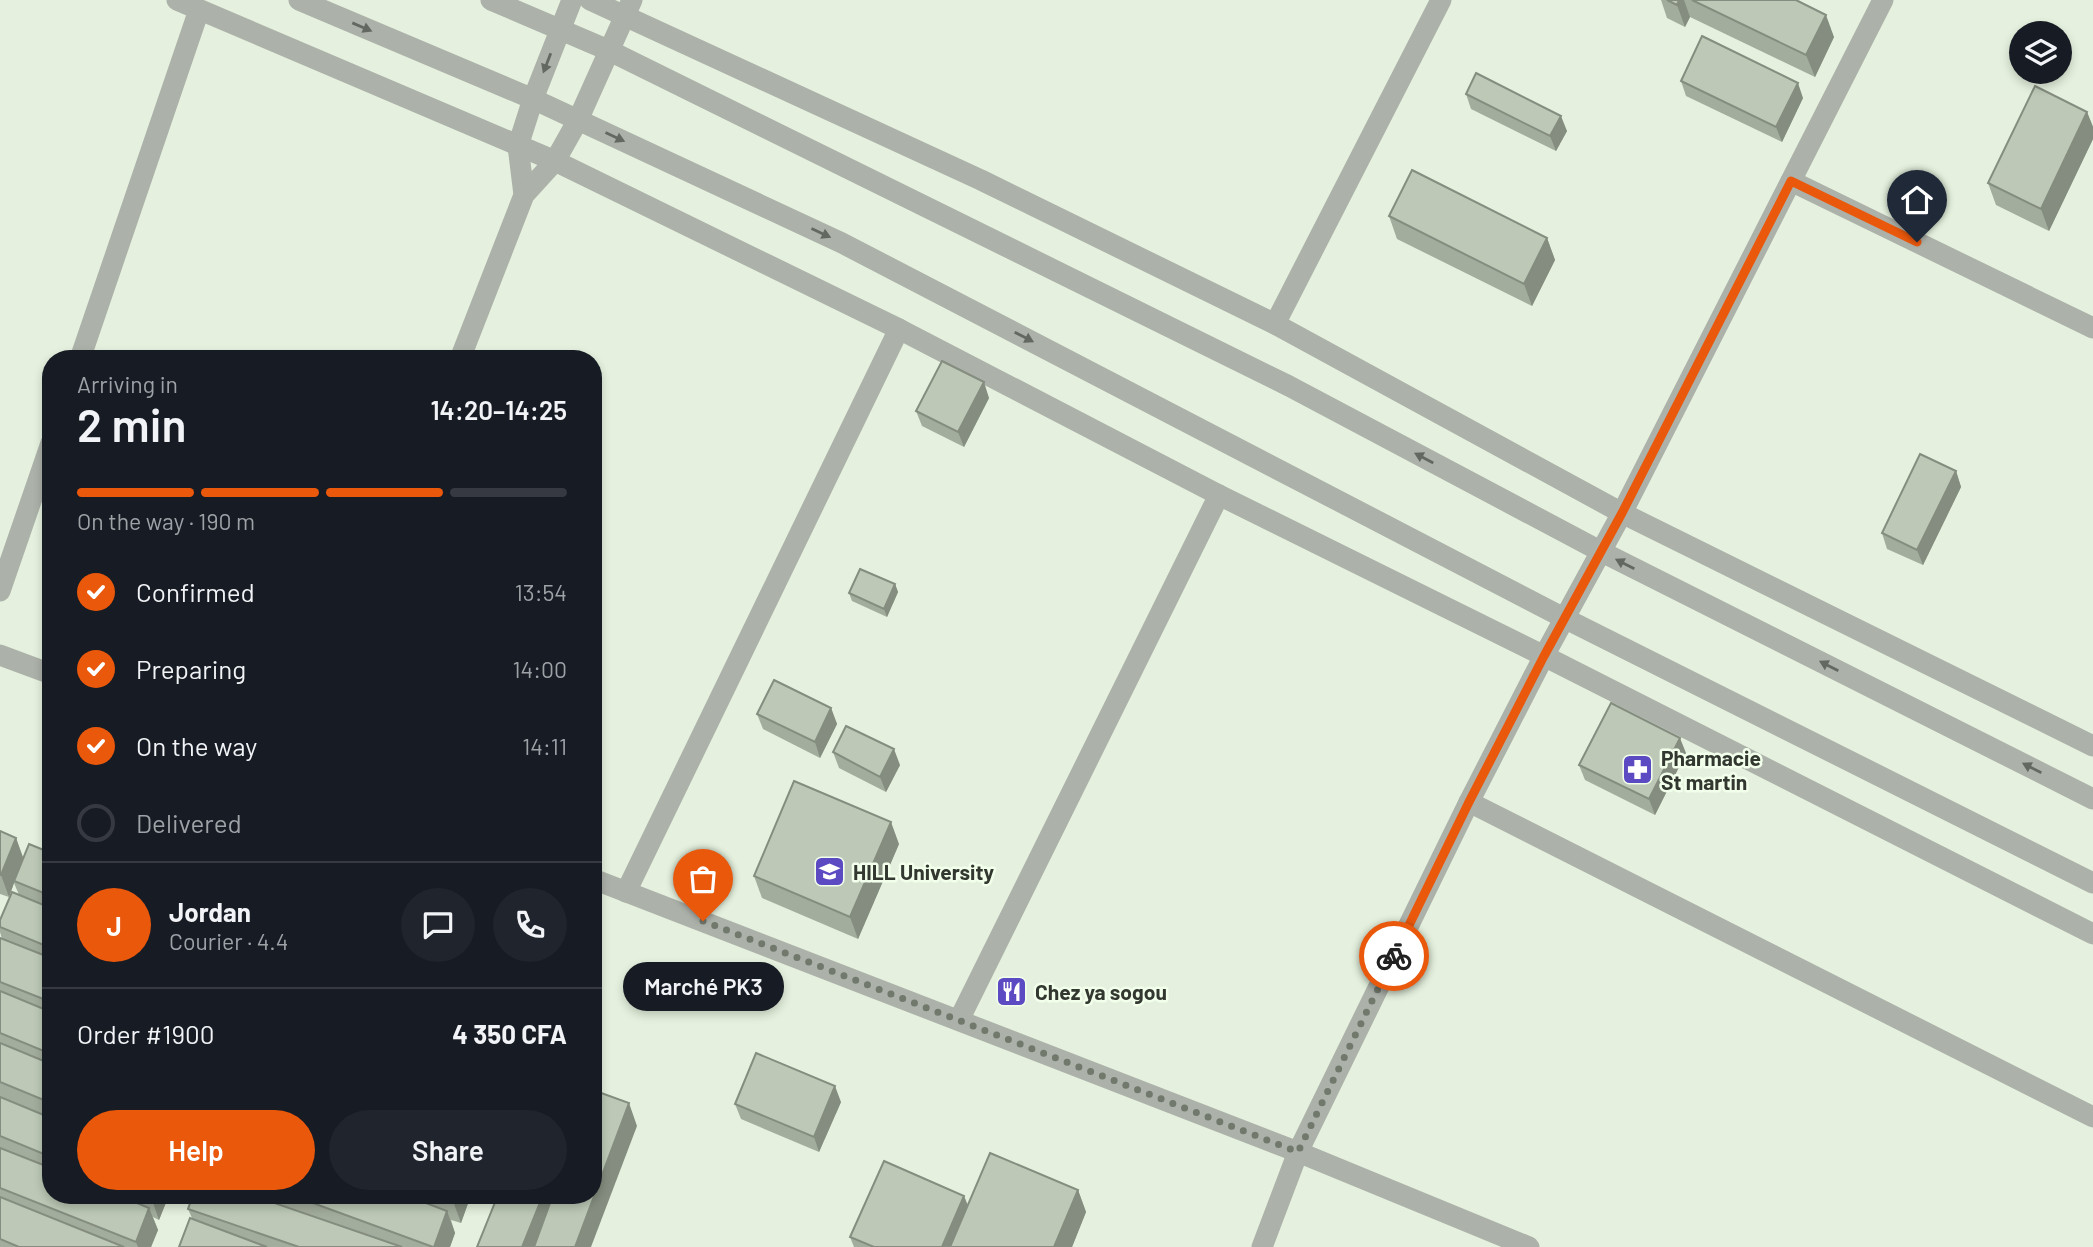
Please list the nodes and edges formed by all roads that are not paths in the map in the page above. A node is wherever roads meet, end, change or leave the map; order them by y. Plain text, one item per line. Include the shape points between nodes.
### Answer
1 (177, 0) edge
2 (299, 0) edge
3 (491, 0) edge
4 (572, 0) edge
5 (590, 0) edge
6 (1883, 0) edge
7 (1437, 1) edge
8 (628, 8) edge
9 (199, 10) junction
10 (560, 28) junction
11 (608, 50) junction
12 (533, 99) junction
13 (578, 120) junction
14 (518, 146) junction
15 (555, 161) junction
16 (1791, 181) junction
17 (524, 195) junction
18 (1275, 324) junction
19 (2093, 328) edge
20 (900, 329) junction
21 (83, 350) edge
22 (464, 350) edge
23 (42, 469) edge
24 (1219, 495) junction
25 (1622, 513) junction
26 (1600, 551) junction
27 (0, 591) edge
28 (1564, 618) junction
29 (0, 655) edge
30 (1544, 656) junction
31 (42, 671) edge
32 (2093, 746) edge
33 (2093, 799) edge
34 (1469, 802) junction
35 (602, 883) edge
36 (2093, 883) edge
37 (626, 892) junction
38 (2093, 934) edge
39 (960, 1020) junction
40 (2093, 1117) edge
41 (1298, 1152) junction
42 (1262, 1247) edge
43 (1530, 1247) edge

1 - 9 street
2 -> 12 street
3 - 10 street
4 - 10 street
5 - 8 street
6 - 16 street
7 - 18 street
8 - 11 street
8 - 18 street
9 - 14 street
9 - 21 street
10 - 11 street
10 -> 12 street
11 - 13 street
26 -> 11 street via 1289,386
12 - 13 street
12 - 14 street
13 - 15 street
13 -> 28 street via 842,243
14 - 15 street
14 - 17 street
15 - 17 street
15 - 20 street
16 - 19 street
16 - 25 street
17 - 22 street
18 - 25 street
20 - 24 street
20 - 37 street
23 - 27 street
24 - 30 street
24 - 39 street
25 - 26 street
25 - 32 street
26 - 28 street
33 -> 26 street
28 - 30 street
28 - 36 street
29 - 31 street
30 - 34 street
30 - 38 street
34 - 40 street
34 - 41 street
35 - 37 street
37 - 39 street
39 - 41 street
41 - 42 street
41 - 43 street

